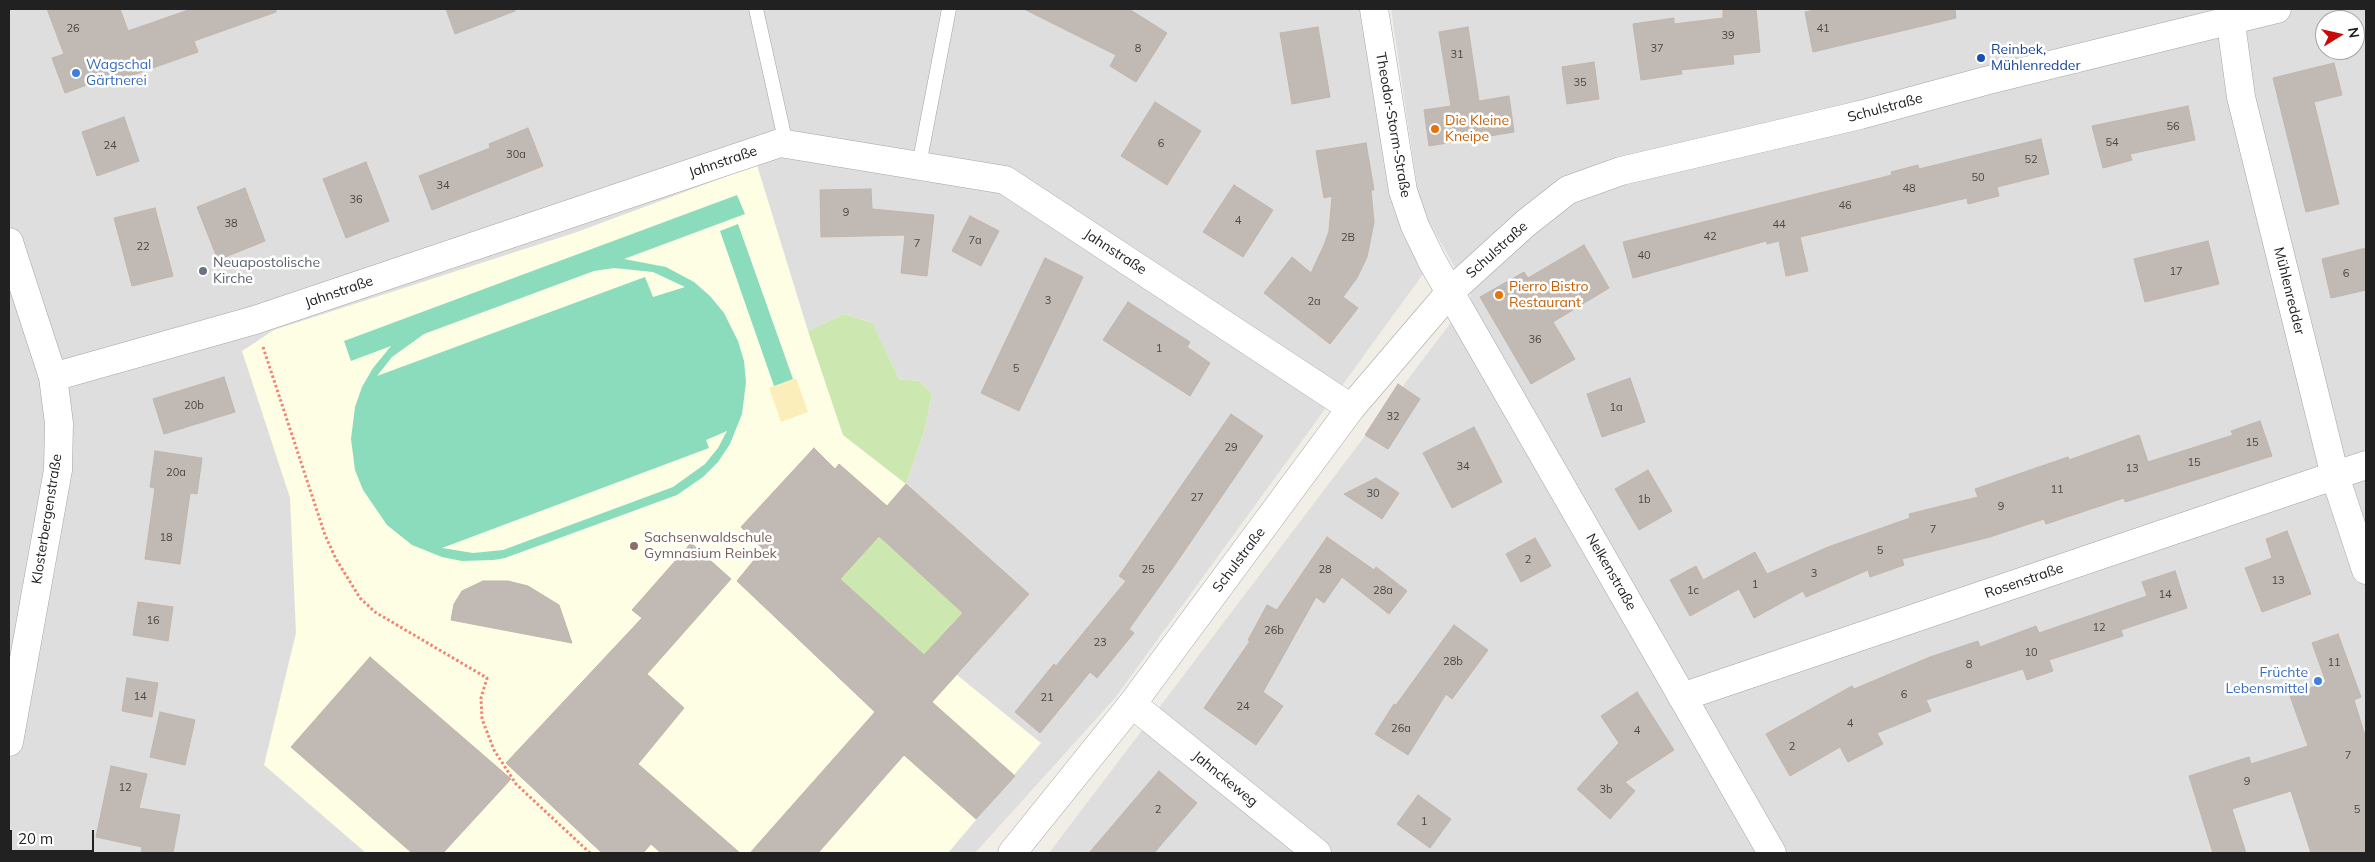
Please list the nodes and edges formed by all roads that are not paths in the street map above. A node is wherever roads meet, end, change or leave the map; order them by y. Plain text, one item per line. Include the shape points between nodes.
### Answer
1 (756, 9) edge
2 (949, 9) edge
3 (1374, 9) edge
4 (2277, 9) edge
5 (2229, 15) edge
6 (786, 144) junction
7 (919, 165) junction
8 (9, 242) edge
9 (1450, 292) junction
10 (53, 377) junction
11 (1351, 408) junction
12 (2366, 465) edge
13 (2335, 476) junction
14 (2366, 570) edge
15 (1682, 697) junction
16 (1132, 704) junction
17 (9, 742) edge
18 (1012, 853) edge
19 (1317, 853) edge
20 (1772, 853) edge

1 - 6 lane
2 - 7 lane
3 - 9 street, Theodor-Storm-Straße via 1406,200 1432,261
4 - 5 street, Schulstraße
5 - 9 street, Schulstraße via 1860,115 1621,172 1568,190 1526,223
5 - 13 street, Mühlenredder via 2241,97
6 - 7 street, Jahnstraße
6 - 10 street, Jahnstraße via 780,143 255,320
7 - 11 street, Jahnstraße via 1005,180
8 - 10 street, Klosterbergenstraße
9 - 11 street, Schulstraße
9 - 15 street, Nelkenstraße
10 - 17 street, Klosterbergenstraße via 59,422 58,470
11 - 16 street, Schulstraße
12 - 13 street, Rosenstraße
13 - 14 street, Mühlenredder
13 - 15 street, Rosenstraße
15 - 20 street, Nelkenstraße
16 - 18 street, Schulstraße
16 - 19 street, Jahnckeweg

